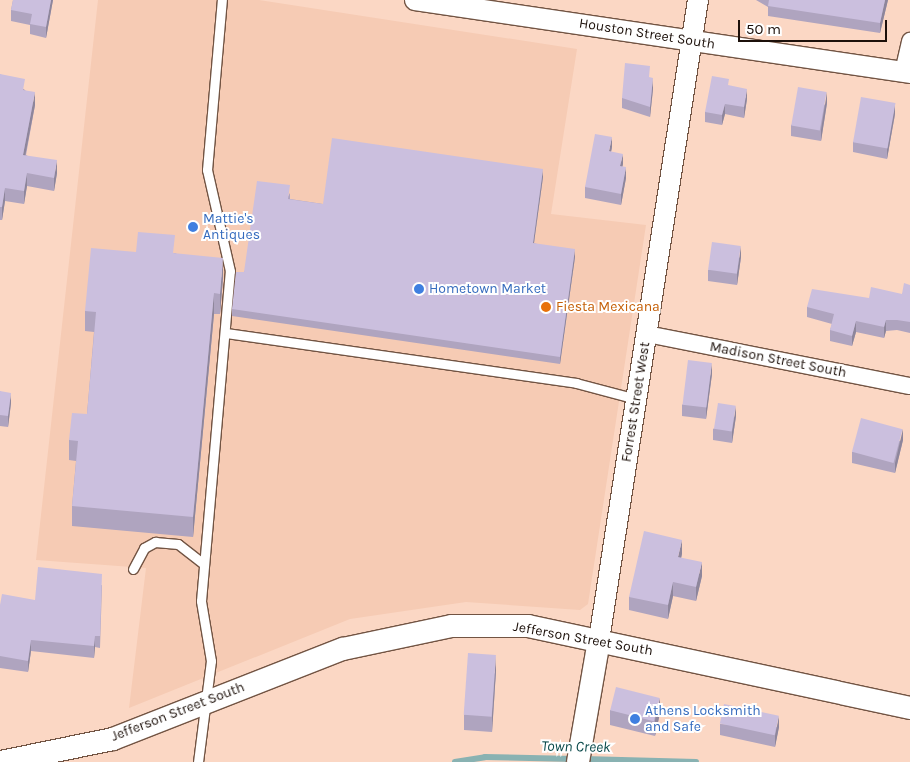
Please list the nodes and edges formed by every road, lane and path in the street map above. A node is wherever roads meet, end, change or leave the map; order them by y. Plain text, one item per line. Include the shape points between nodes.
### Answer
1 (222, 0) edge
2 (415, 0) edge
3 (698, 0) edge
4 (448, 2) edge
5 (691, 41) junction
6 (910, 41) edge
7 (906, 72) edge
8 (226, 333) junction
9 (647, 334) junction
10 (910, 386) edge
11 (636, 399) junction
12 (204, 564) junction
13 (133, 569) dead end
14 (599, 640) junction
15 (204, 701) junction
16 (910, 708) edge
17 (1, 762) edge
18 (198, 762) edge
19 (578, 762) edge

1 - 8 lane via 207,170 230,271
2 - 4 street, Houston Street South
3 - 5 street, Forrest Street West
4 - 5 street, Houston Street South
5 - 7 street, Houston Street South
5 - 9 street, Forrest Street West
6 - 7 street
8 - 11 lane via 576,383
8 - 12 lane
9 - 10 street, Madison Street South
9 - 11 street, Forrest Street West
11 - 14 street, Forrest Street West
12 - 13 lane via 178,544 155,542 144,548
12 - 15 lane via 201,622 211,661
14 - 15 main road, Jefferson Street South via 493,624 414,632 343,649
14 - 16 main road, Jefferson Street South
14 - 19 main road, Forrest Street West
15 - 17 main road, Jefferson Street South via 113,739
15 - 18 lane

